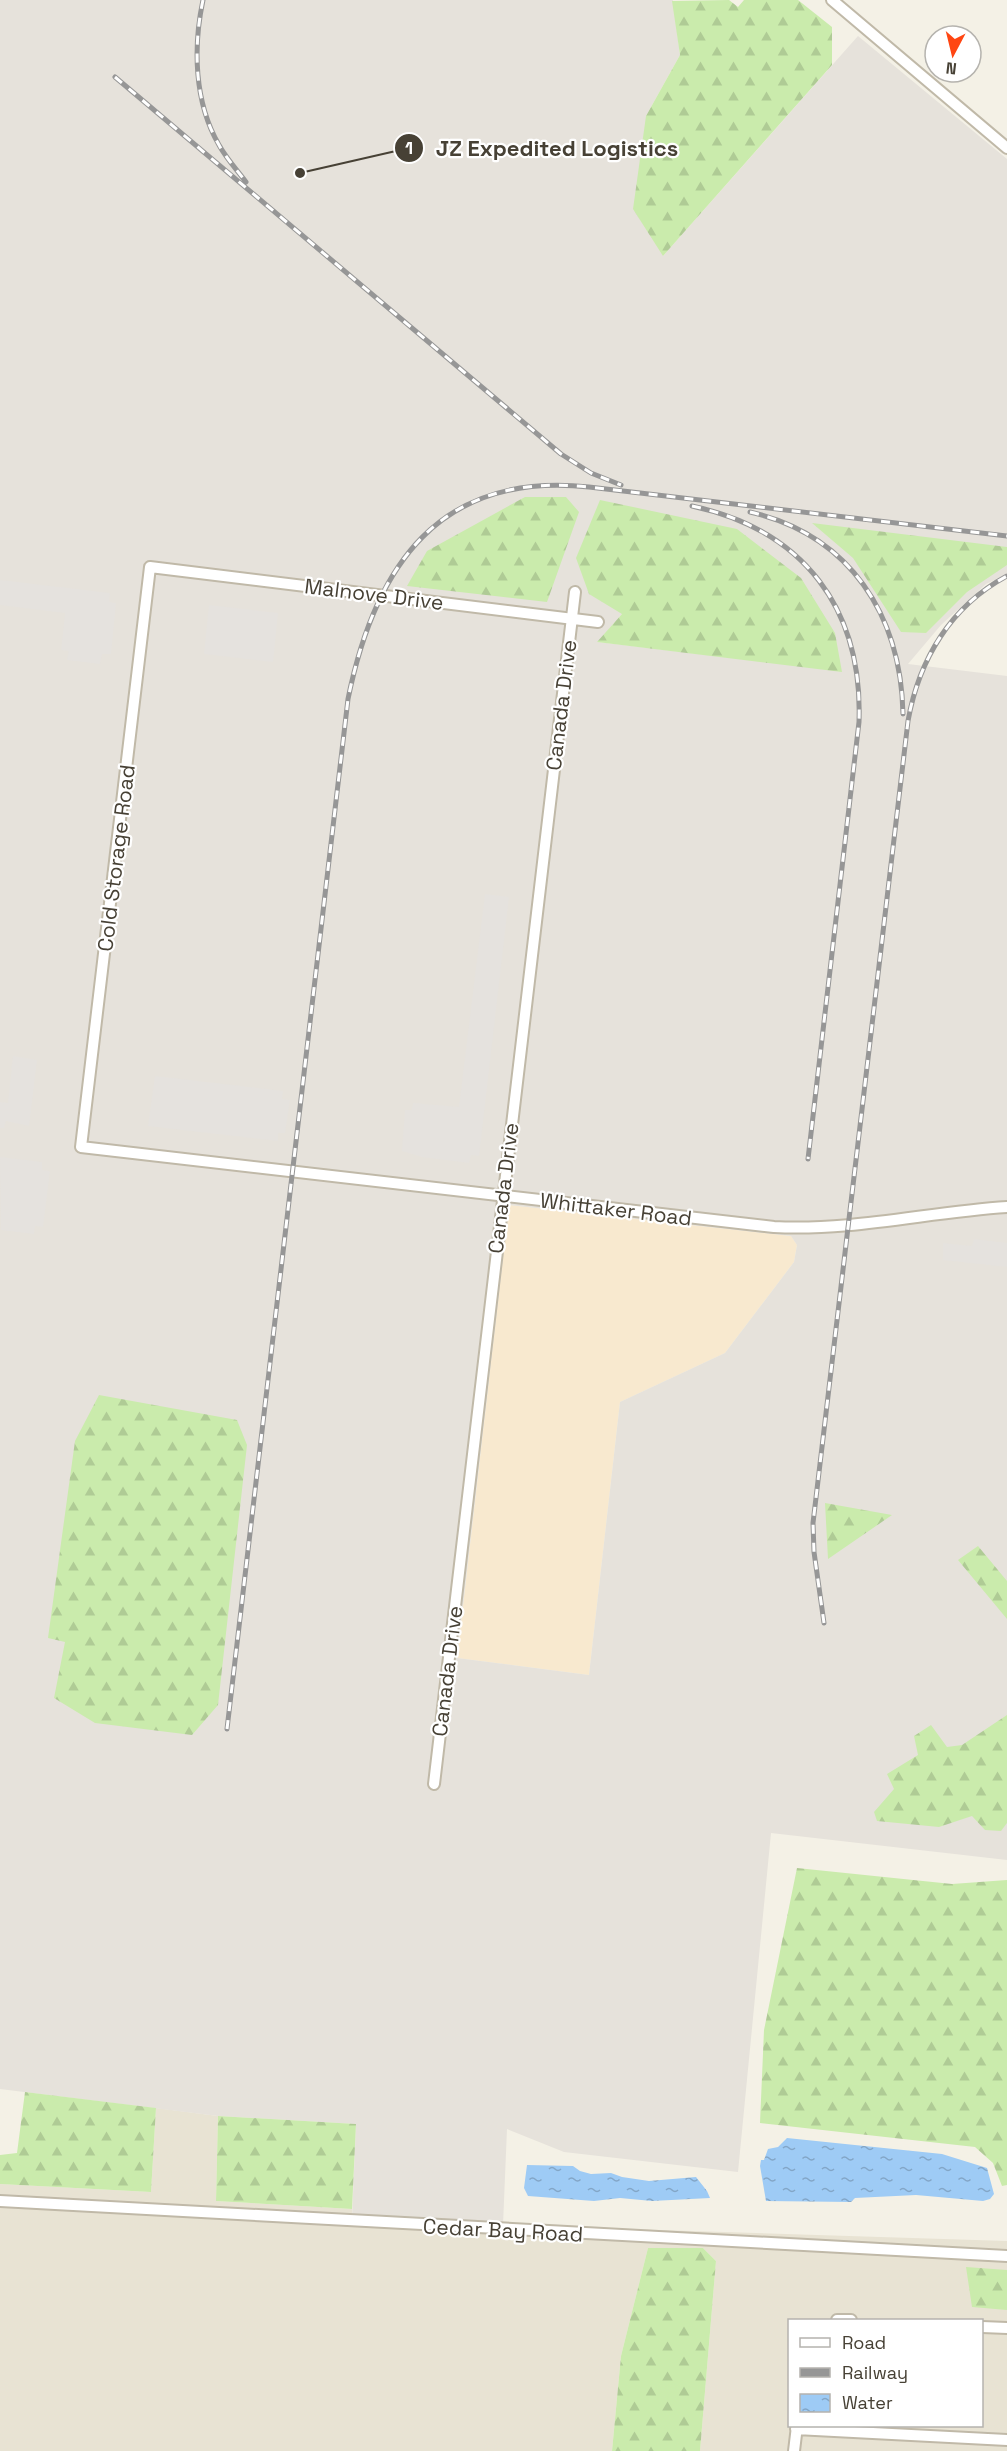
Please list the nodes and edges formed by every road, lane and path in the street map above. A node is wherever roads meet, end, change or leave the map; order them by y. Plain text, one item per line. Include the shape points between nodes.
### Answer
1 (832, 0) edge
2 (1007, 148) edge
3 (150, 567) joint
4 (575, 592) dead end
5 (572, 618) junction
6 (598, 621) dead end
7 (81, 1148) joint
8 (502, 1196) junction
9 (1007, 1207) edge
10 (434, 1784) dead end
11 (0, 2202) edge
12 (1007, 2256) edge
13 (983, 2327) edge
14 (1007, 2328) edge
15 (797, 2427) edge
16 (1007, 2440) edge
17 (794, 2451) edge

1 - 2 street
3 - 5 street, Malnove Drive
3 - 7 street, Cold Storage Road
4 - 5 street, Canada Drive
5 - 6 street, Malnove Drive
5 - 8 street, Canada Drive
7 - 8 street, Whittaker Road
8 - 9 street, Whittaker Road via 808,1228 867,1225
8 - 10 street, Canada Drive
11 - 12 street, Cedar Bay Road
13 - 14 street
15 - 16 street
15 - 17 street

